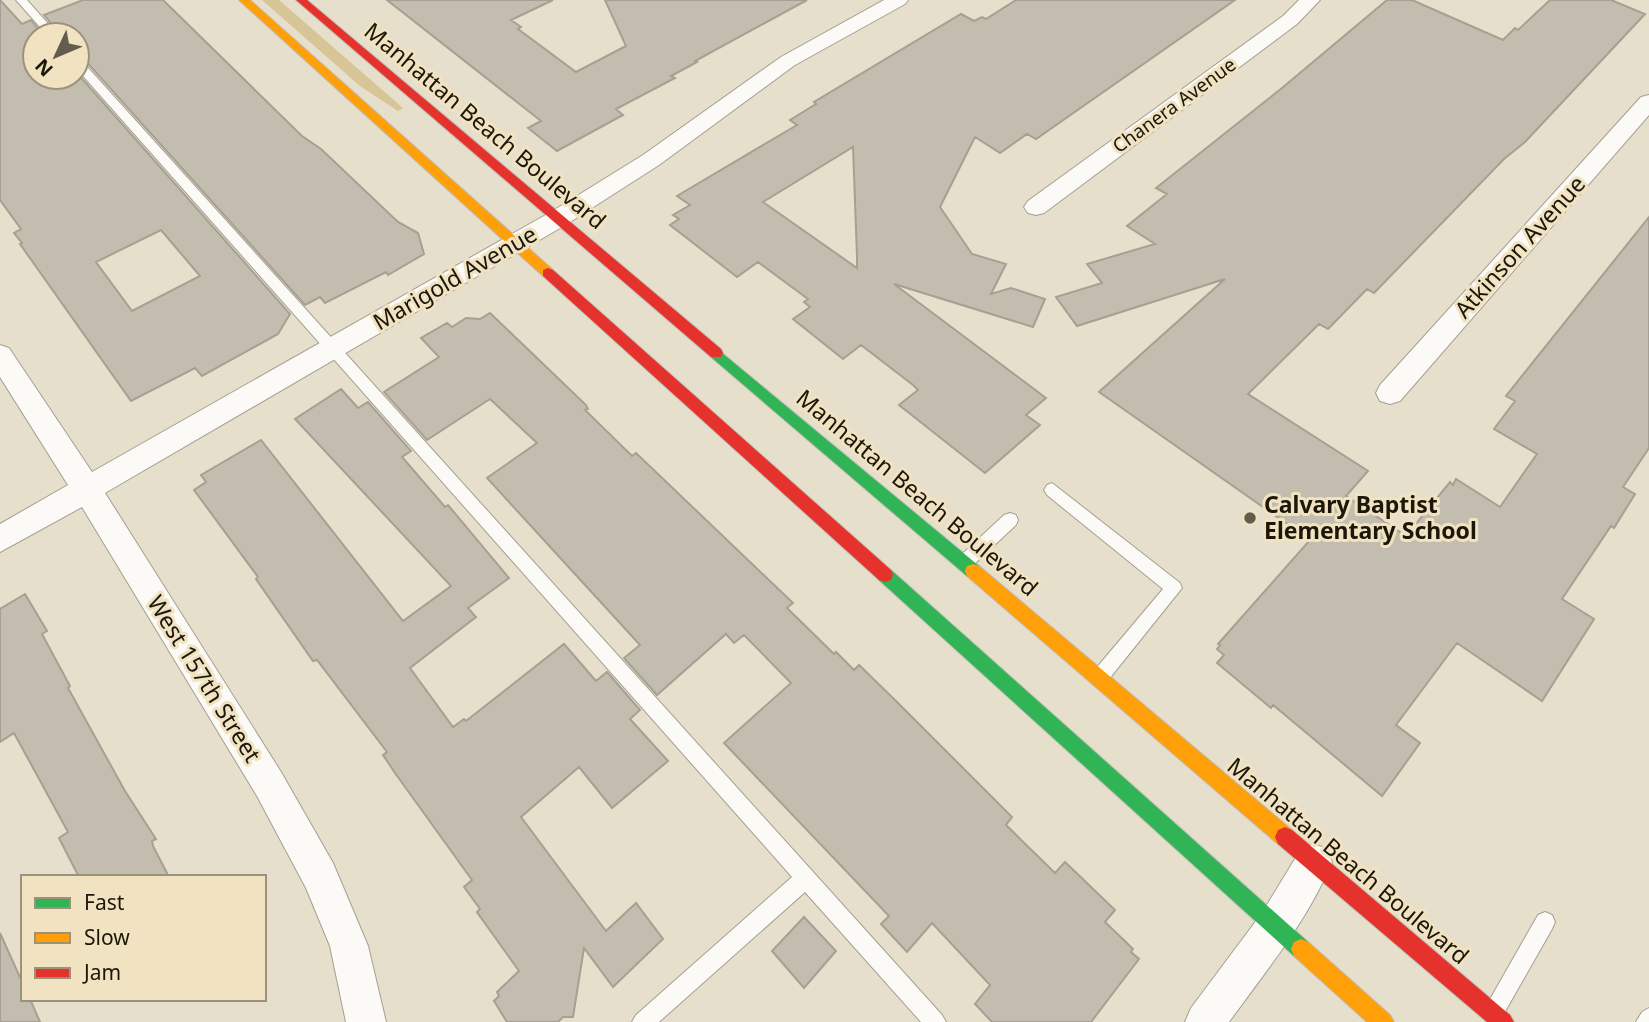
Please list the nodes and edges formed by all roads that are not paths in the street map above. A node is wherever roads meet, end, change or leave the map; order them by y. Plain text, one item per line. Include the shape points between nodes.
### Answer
1 (21, 0) edge
2 (244, 0) edge
3 (301, 0) edge
4 (898, 0) edge
5 (1310, 0) edge
6 (40, 21) edge
7 (91, 78) edge
8 (1649, 102) edge
9 (1036, 207) dead end
10 (559, 218) junction
11 (514, 243) junction
12 (332, 348) junction
13 (0, 355) edge
14 (1390, 393) dead end
15 (87, 489) junction
16 (1052, 490) dead end
17 (1010, 520) dead end
18 (0, 539) edge
19 (964, 563) junction
20 (1099, 678) junction
21 (1314, 862) junction
22 (806, 878) junction
23 (1545, 922) dead end
24 (1275, 926) junction
25 (1498, 1018) edge
26 (366, 1022) edge
27 (643, 1022) edge
28 (936, 1022) edge
29 (1205, 1022) edge
30 (1383, 1022) edge

1 - 6 lane
2 - 11 main road
3 - 10 main road, Manhattan Beach Boulevard
4 - 10 street, Marigold Avenue via 788,61 651,160
5 - 9 street, Chanera Avenue via 1290,20
7 - 12 lane
8 - 14 street, Atkinson Avenue
10 - 11 street, Marigold Avenue
10 - 19 main road, Manhattan Beach Boulevard
11 - 12 street, Marigold Avenue
11 - 24 main road
12 - 15 street, Marigold Avenue
12 - 22 lane
13 - 15 street, West 157th Street
15 - 18 street, Marigold Avenue
15 - 26 street, West 157th Street via 320,876 349,946
16 - 20 lane via 1174,588
17 - 19 lane
19 - 20 main road, Manhattan Beach Boulevard
20 - 21 main road, Manhattan Beach Boulevard
21 - 24 street
21 - 25 main road, Manhattan Beach Boulevard
22 - 27 lane
22 - 28 lane
23 - 25 lane
24 - 29 street
24 - 30 main road

